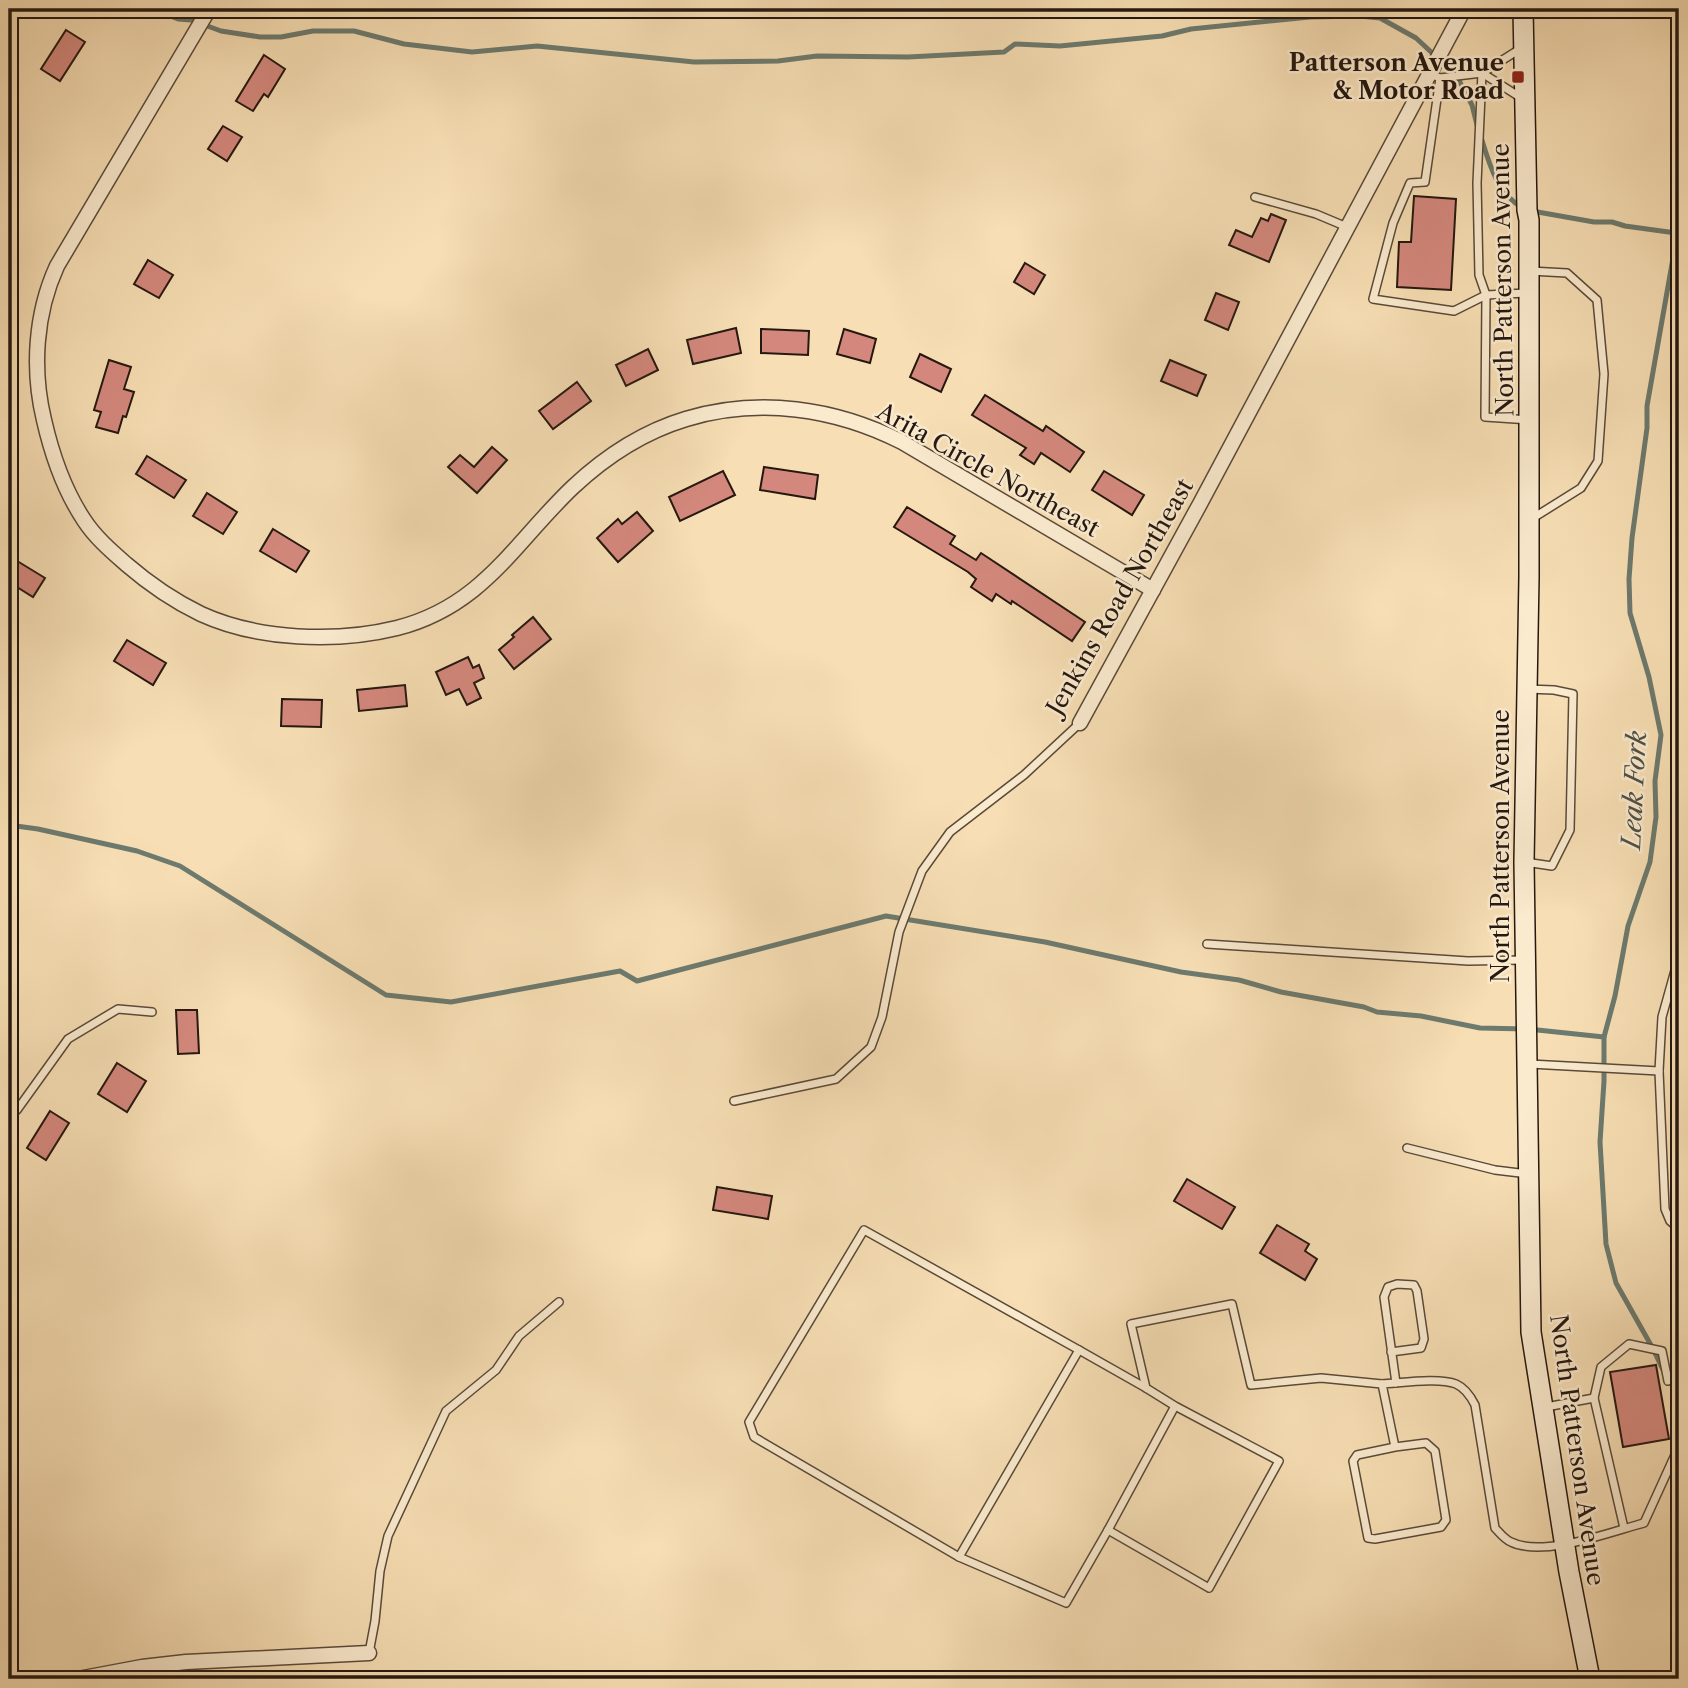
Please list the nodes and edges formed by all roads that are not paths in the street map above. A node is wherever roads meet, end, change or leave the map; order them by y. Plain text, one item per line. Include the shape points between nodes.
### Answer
1 (209, 9) edge
2 (1464, 9) edge
3 (1523, 9) edge
4 (1524, 47) junction
5 (1482, 73) junction
6 (1435, 76) junction
7 (1525, 100) junction
8 (1255, 197) dead end
9 (1348, 228) junction
10 (1529, 271) junction
11 (1529, 293) junction
12 (1486, 295) junction
13 (1529, 420) junction
14 (1529, 520) junction
15 (1153, 590) junction
16 (1527, 689) junction
17 (1080, 723) joint
18 (1524, 862) junction
19 (1207, 944) dead end
20 (1679, 956) edge
21 (1524, 960) junction
22 (152, 1012) dead end
23 (1526, 1063) junction
24 (1659, 1071) junction
25 (734, 1101) dead end
26 (9, 1111) edge
27 (1407, 1148) dead end
28 (1529, 1174) junction
29 (1679, 1229) edge
30 (559, 1302) dead end
31 (1079, 1350) junction
32 (1391, 1352) junction
33 (1668, 1381) dead end
34 (1395, 1383) junction
35 (1382, 1384) junction
36 (1146, 1388) junction
37 (1594, 1398) junction
38 (1175, 1406) junction
39 (1543, 1407) junction
40 (1679, 1446) edge
41 (1395, 1447) junction
42 (1624, 1528) junction
43 (1108, 1530) junction
44 (1564, 1544) junction
45 (959, 1557) junction
46 (369, 1653) joint
47 (78, 1679) edge
48 (1590, 1679) edge

1 - 15 street, Arita Circle Northeast via 57,266 44,301 38,338 38,397 70,496 104,545 169,596 201,614 258,631 332,636 396,628 439,614 477,588 573,488 631,443 708,413 767,408 804,409 876,429
2 - 6 street, Jenkins Road Northeast
3 - 4 main road, North Patterson Avenue
4 - 5 lane
4 - 7 main road, North Patterson Avenue
5 - 6 lane
5 - 7 lane
5 - 12 lane via 1476,183 1479,275
6 - 9 street, Jenkins Road Northeast
6 - 12 lane via 1425,182 1410,183 1393,223 1373,299 1454,311
7 - 10 main road, North Patterson Avenue
8 - 9 lane
9 - 15 street, Jenkins Road Northeast
10 - 11 main road, North Patterson Avenue
10 - 14 lane via 1567,273 1597,300 1604,374 1598,461 1581,488
11 - 12 lane
11 - 13 main road, North Patterson Avenue
12 - 13 lane via 1485,417
13 - 14 main road, North Patterson Avenue
14 - 16 main road, North Patterson Avenue
15 - 17 street, Jenkins Road Northeast
16 - 18 main road, North Patterson Avenue
16 - 18 lane via 1573,694 1573,708 1570,830 1552,866
17 - 25 lane, Jenkins Road Northeast via 1024,775 950,832 922,872 899,932 871,1047 836,1079
18 - 21 main road, North Patterson Avenue
19 - 21 lane via 1468,961
20 - 24 lane via 1662,1017
21 - 23 main road, North Patterson Avenue
22 - 26 lane via 118,1009 68,1039 17,1110
23 - 24 lane
23 - 28 main road, North Patterson Avenue
24 - 29 lane via 1665,1209
27 - 28 lane
28 - 39 main road, North Patterson Avenue via 1531,1332
30 - 46 lane via 519,1336 496,1370 446,1410 388,1536
31 - 36 lane
31 - 45 lane
31 - 45 lane via 864,1230 749,1422 754,1437
32 - 32 lane via 1384,1297 1388,1287 1414,1285 1424,1339 1421,1348
32 - 34 lane
33 - 37 lane via 1662,1352 1629,1344 1601,1367
34 - 35 lane
34 - 44 lane via 1457,1384 1470,1395 1495,1528 1512,1544 1532,1548
35 - 36 lane via 1321,1378 1251,1385 1232,1304 1131,1324
35 - 41 lane
36 - 38 lane
37 - 39 lane
37 - 42 lane
38 - 43 lane
38 - 43 lane via 1279,1461 1209,1588
39 - 44 main road, North Patterson Avenue
40 - 42 lane via 1644,1523
41 - 41 lane via 1426,1443 1435,1451 1446,1520 1441,1527 1368,1538 1353,1461 1357,1455
42 - 44 lane
43 - 45 lane via 1066,1603
44 - 48 main road, North Patterson Avenue
46 - 47 street via 186,1662

